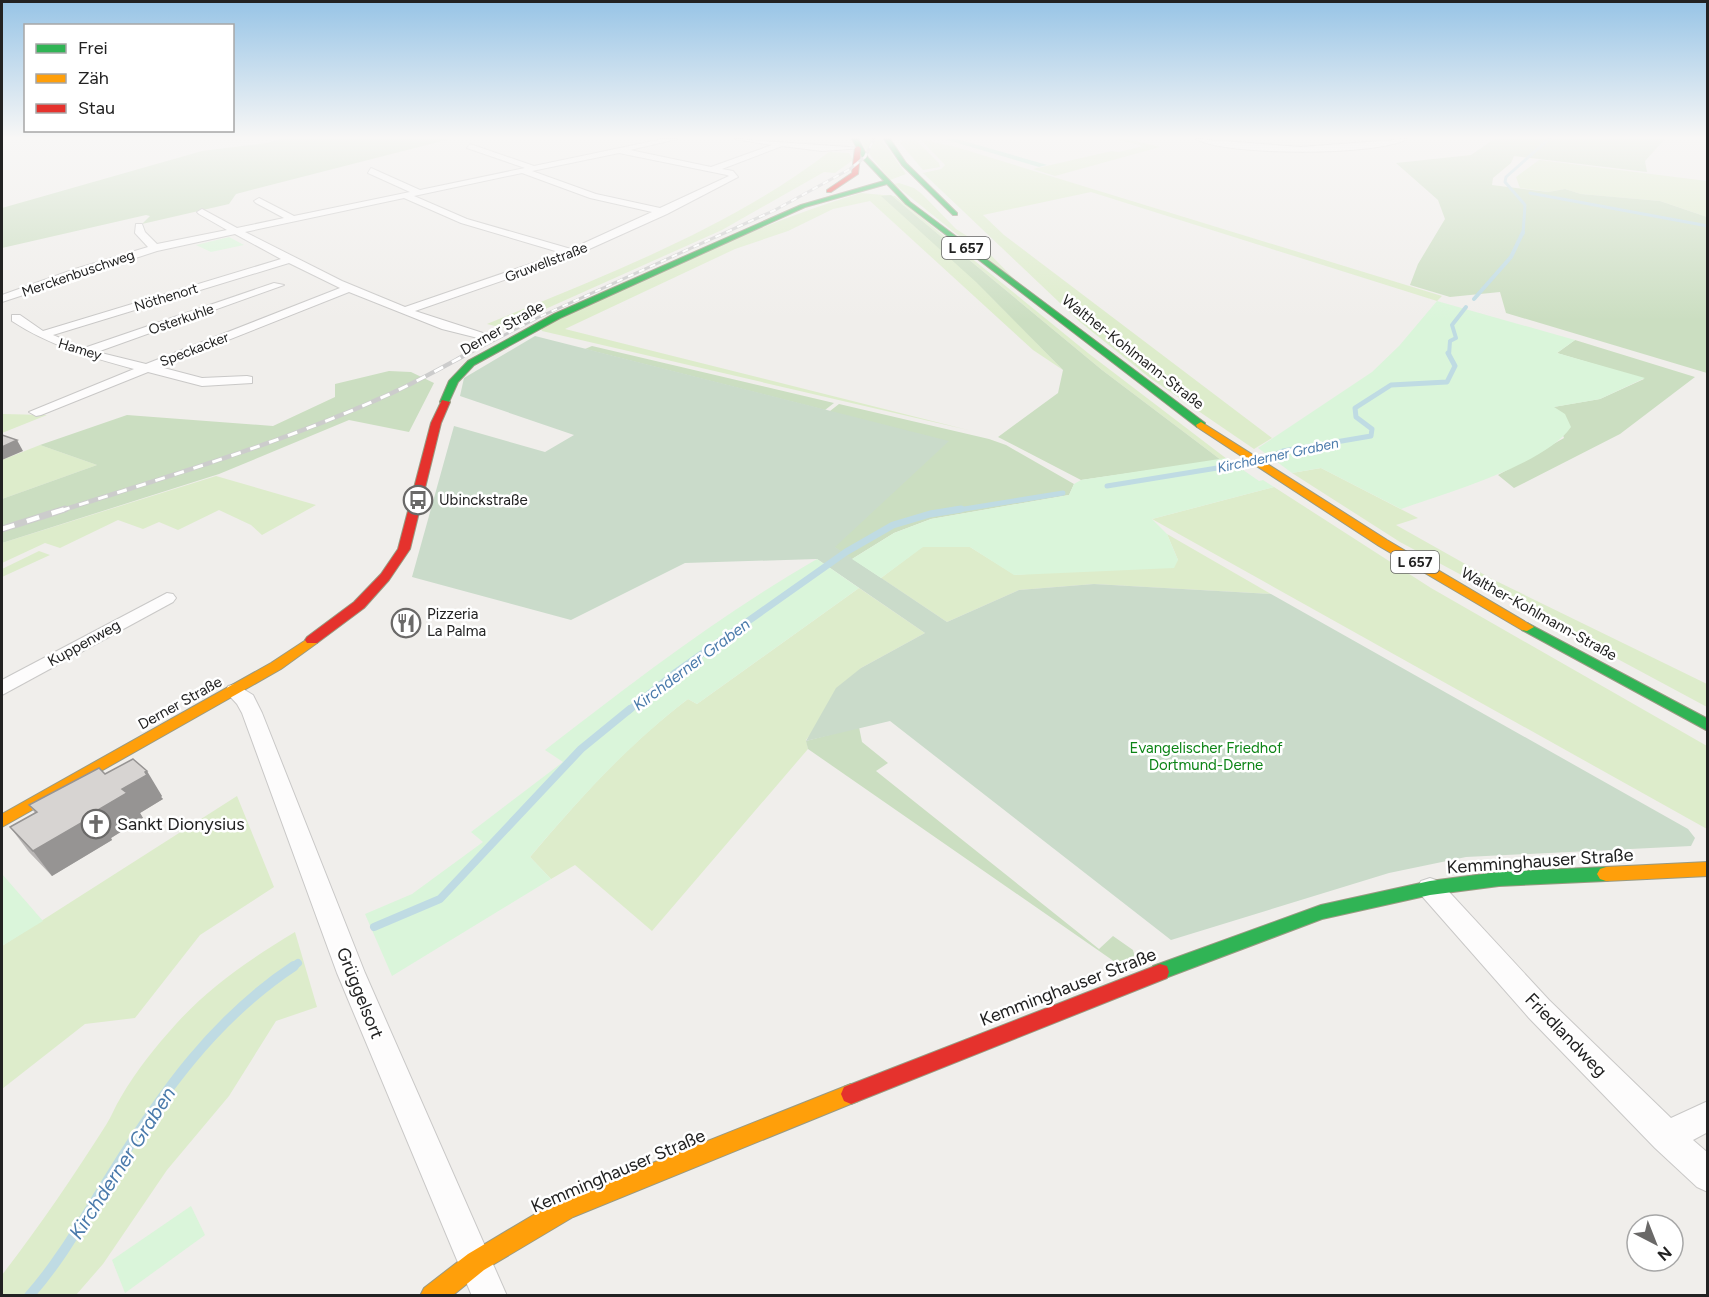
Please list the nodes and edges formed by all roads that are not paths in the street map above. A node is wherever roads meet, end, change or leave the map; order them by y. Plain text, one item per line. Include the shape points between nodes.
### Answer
1 (383, 200) edge
2 (414, 200) edge
3 (609, 200) edge
4 (689, 200) edge
5 (816, 200) edge
6 (907, 200) edge
7 (939, 200) edge
8 (259, 201) dead end
9 (202, 212) dead end
10 (664, 212) junction
11 (293, 219) junction
12 (965, 224) dead end
13 (139, 226) dead end
14 (235, 231) junction
15 (980, 238) dead end
16 (155, 248) junction
17 (572, 253) junction
18 (291, 259) junction
19 (278, 285) dead end
20 (352, 287) junction
21 (1035, 297) junction
22 (2, 299) edge
23 (405, 311) junction
24 (16, 318) dead end
25 (41, 335) junction
26 (482, 337) dead end
27 (84, 352) junction
28 (149, 367) junction
29 (247, 380) dead end
30 (36, 412) dead end
31 (167, 598) dead end
32 (2, 688) edge
33 (235, 691) junction
34 (1707, 726) edge
35 (2, 821) edge
36 (1707, 869) edge
37 (1430, 888) junction
38 (1707, 1116) edge
39 (1666, 1137) junction
40 (1707, 1176) edge
41 (476, 1262) junction
42 (432, 1296) edge
43 (490, 1296) edge

1 - 11 street, Merckenbuschweg
2 - 17 street via 464,221
3 - 10 street
4 - 10 street, Gruwellstraße
5 - 33 main road, Derner Straße via 566,311 471,363 448,392 430,442 404,549 385,577 359,605 326,631
6 - 21 main road, Walther-Kohlmann-Straße / L 657 via 953,239
7 - 12 main road, L 657
8 - 11 street
9 - 14 street
10 - 17 street, Gruwellstraße
11 - 14 street, Merckenbuschweg
13 - 16 street, Merckenbuschweg via 140,233
14 - 16 street, Merckenbuschweg
14 - 18 street
15 - 21 main road, Walther-Kohlmann-Straße / L 657
16 - 22 street, Merckenbuschweg
17 - 23 street, Gruwellstraße
18 - 20 street
18 - 25 street, Nöthenort
19 - 27 street, Osterkuhle
20 - 23 street
20 - 28 street, Speckacker
21 - 34 main road, Walther-Kohlmann-Straße / L 657 via 1170,404 1277,477 1455,586
23 - 26 street
24 - 25 street, Hamey
25 - 27 street, Hamey
27 - 28 street, Hamey
28 - 29 street, Hamey via 202,382
28 - 30 street, Speckacker
31 - 32 street, Kuppenweg
33 - 35 main road, Derner Straße
33 - 41 street, Grüggelsort via 246,700 252,713 351,974
36 - 37 main road, Kemminghauser Straße via 1499,879
37 - 39 street, Friedlandweg via 1539,1009
37 - 41 main road, Kemminghauser Straße via 1321,912 1063,1008 565,1209
38 - 39 street
39 - 40 street, Friedlandweg
41 - 42 main road, Kemminghauser Straße
41 - 43 street, Grüggelsort

